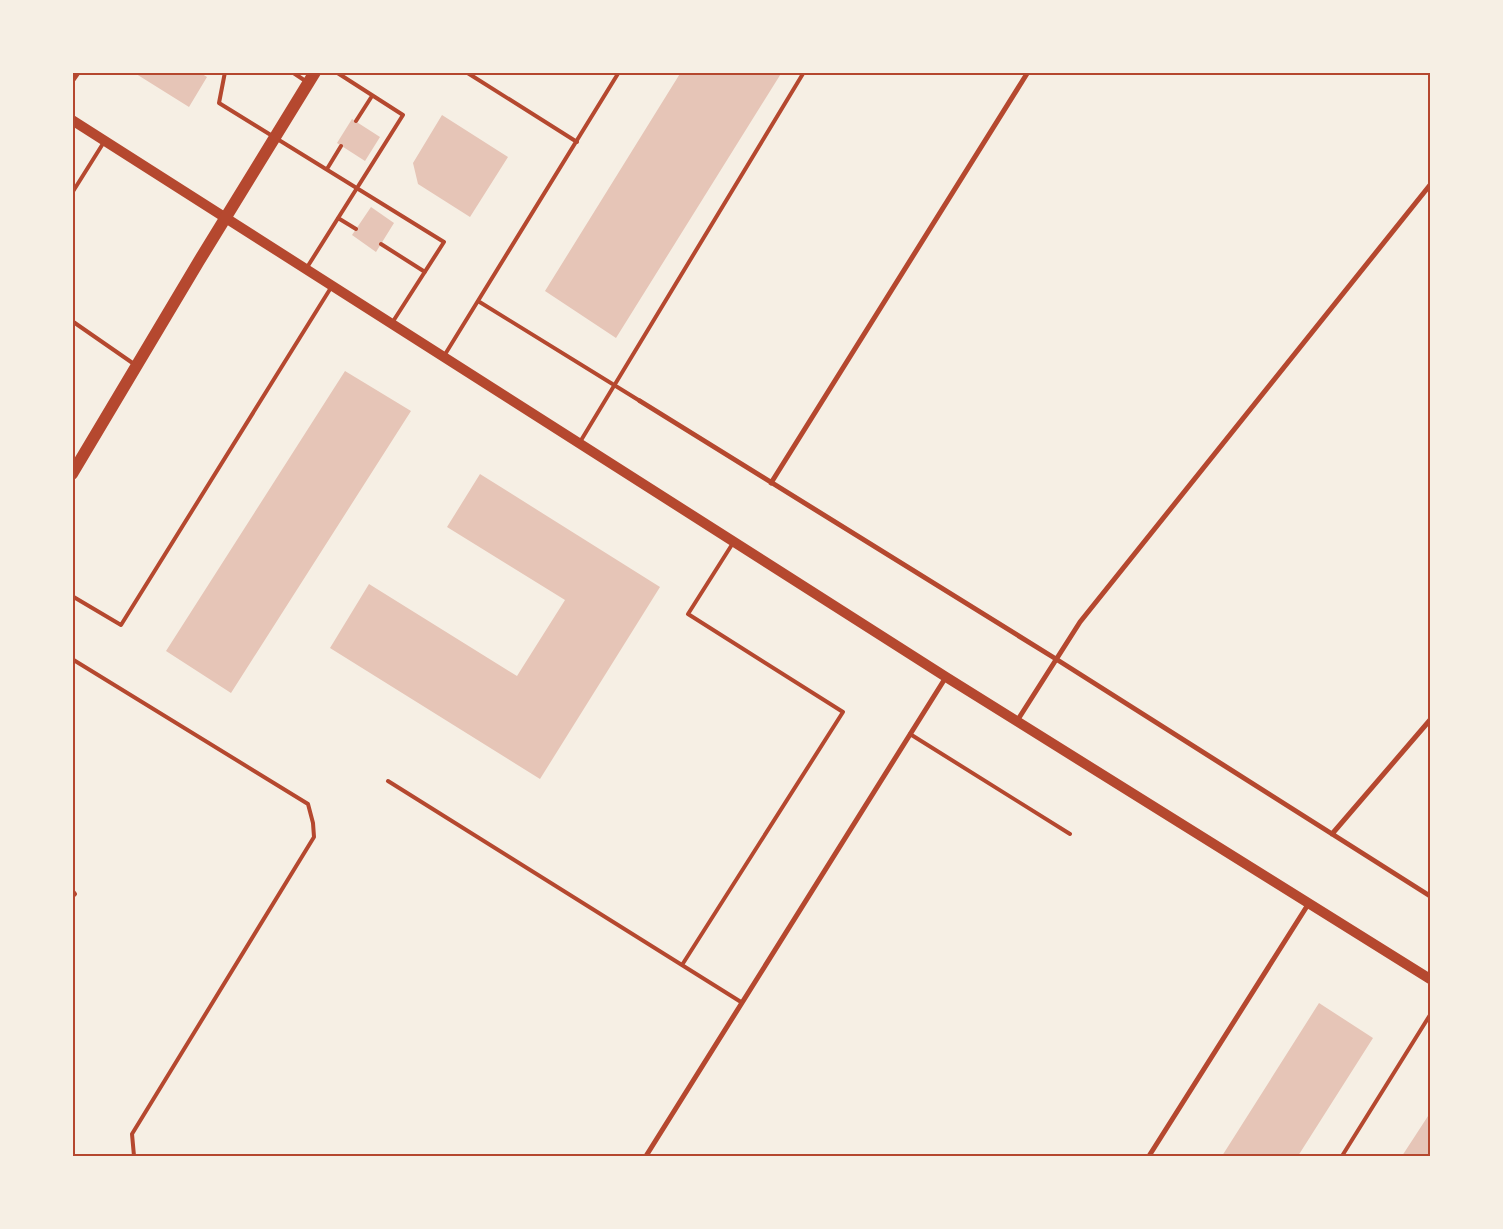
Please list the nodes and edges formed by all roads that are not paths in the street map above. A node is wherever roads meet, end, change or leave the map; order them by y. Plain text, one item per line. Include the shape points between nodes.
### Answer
1 (79, 72) edge
2 (292, 72) edge
3 (336, 72) edge
4 (466, 72) edge
5 (619, 72) edge
6 (804, 72) edge
7 (1028, 72) edge
8 (226, 73) edge
9 (312, 78) edge
10 (72, 82) edge
11 (372, 96) junction
12 (72, 120) edge
13 (356, 121) dead end
14 (275, 137) junction
15 (105, 140) junction
16 (577, 142) junction
17 (341, 146) dead end
18 (327, 170) junction
19 (1430, 185) edge
20 (357, 188) junction
21 (72, 194) edge
22 (225, 217) junction
23 (338, 218) junction
24 (356, 229) dead end
25 (380, 244) dead end
26 (306, 269) junction
27 (425, 272) junction
28 (332, 286) junction
29 (478, 301) junction
30 (72, 321) edge
31 (392, 323) junction
32 (444, 356) junction
33 (136, 365) junction
34 (615, 385) junction
35 (640, 401) joint
36 (580, 442) junction
37 (72, 474) edge
38 (771, 483) junction
39 (735, 540) junction
40 (72, 596) edge
41 (72, 659) edge
42 (1056, 659) junction
43 (946, 677) junction
44 (1017, 720) junction
45 (1430, 720) edge
46 (910, 734) junction
47 (388, 781) dead end
48 (1070, 834) dead end
49 (1332, 834) junction
50 (72, 890) edge
51 (1430, 896) edge
52 (72, 897) edge
53 (1310, 903) junction
54 (682, 966) junction
55 (1430, 979) edge
56 (741, 1002) junction
57 (1430, 1016) edge
58 (134, 1156) edge
59 (646, 1156) edge
60 (1149, 1156) edge
61 (1342, 1156) edge

1 - 10 lane
2 - 9 lane
3 - 11 lane
4 - 16 lane
5 - 16 lane
6 - 34 lane
7 - 38 street
8 - 14 lane via 219,103
9 - 14 main road
11 - 13 lane
11 - 20 lane via 402,115
12 - 15 main road
14 - 18 lane
14 - 22 main road
15 - 21 lane
15 - 22 main road
16 - 29 lane
17 - 18 lane
18 - 20 lane
19 - 42 street via 1080,622
20 - 23 lane
20 - 27 lane via 444,242
22 - 26 main road
22 - 33 main road
23 - 24 lane
23 - 26 lane
25 - 27 lane
26 - 28 main road
27 - 31 lane
28 - 31 main road
28 - 40 lane via 121,625
29 - 32 lane
29 - 34 lane
30 - 33 lane
31 - 32 main road
32 - 36 main road
33 - 37 main road
34 - 35 lane
34 - 36 lane
35 - 38 street
36 - 39 main road
38 - 42 street
39 - 43 main road
39 - 54 lane via 688,614 843,712
41 - 58 lane via 308,804 314,823 314,837 132,1134
42 - 44 street
42 - 49 street
43 - 44 main road
43 - 46 street
44 - 53 main road
45 - 49 street
46 - 48 lane
46 - 56 street
47 - 54 lane
49 - 51 street
50 - 52 lane via 75,894
53 - 55 main road
53 - 60 street
54 - 56 lane
56 - 59 street
57 - 61 lane

